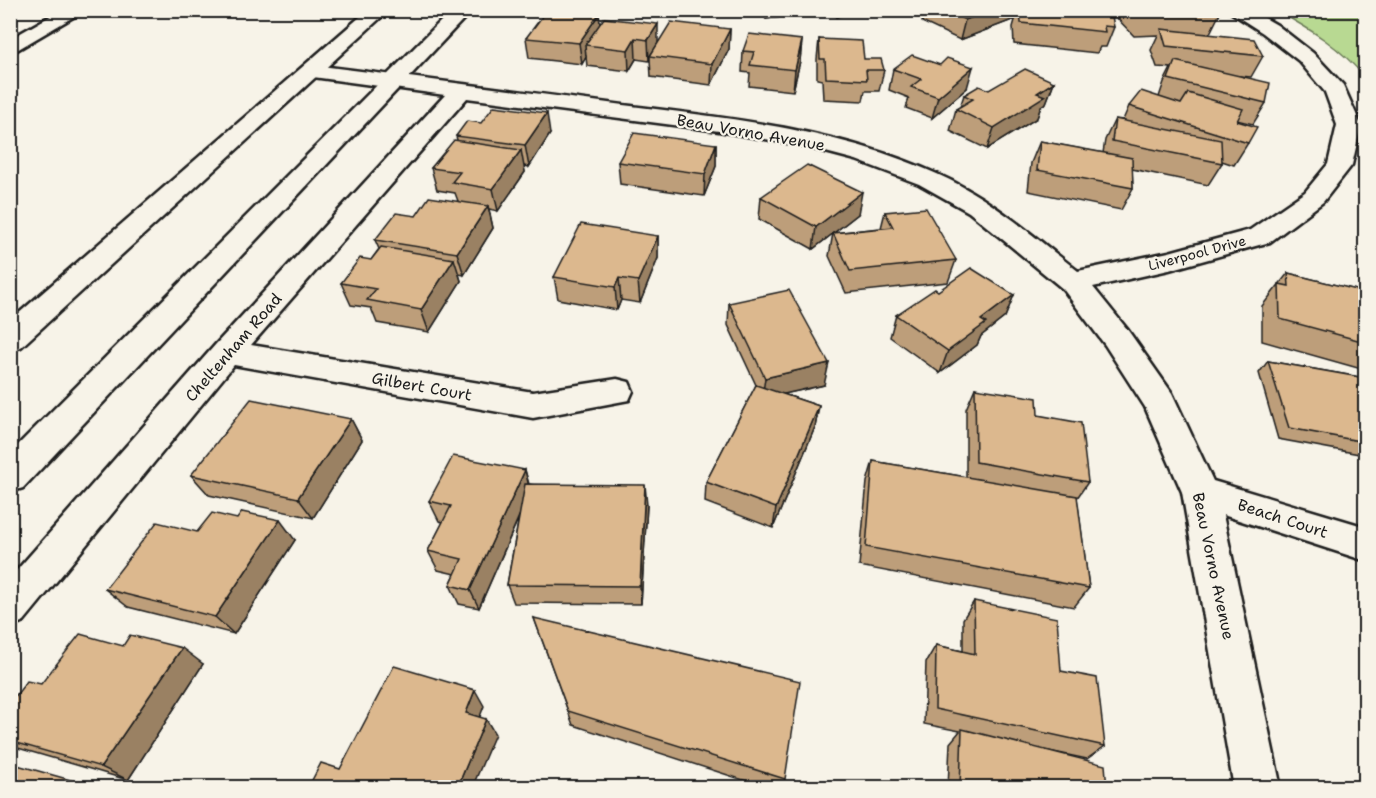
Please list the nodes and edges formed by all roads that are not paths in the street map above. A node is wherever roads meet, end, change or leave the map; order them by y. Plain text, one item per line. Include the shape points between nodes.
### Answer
1 (76, 10) edge
2 (380, 10) edge
3 (462, 10) edge
4 (1236, 10) edge
5 (10, 48) edge
6 (313, 71) junction
7 (394, 82) junction
8 (460, 92) junction
9 (1073, 282) junction
10 (10, 339) edge
11 (227, 352) junction
12 (617, 391) dead end
13 (10, 477) edge
14 (1200, 492) junction
15 (1365, 544) edge
16 (10, 608) edge
17 (1258, 788) edge

1 - 5 street
2 - 6 street
3 - 7 street
4 - 9 street, Liverpool Drive via 1270,29 1306,57 1335,90 1349,125 1340,165 1314,197 1260,236
6 - 7 street, Beau Vorno Avenue
6 - 10 street
7 - 8 street, Beau Vorno Avenue
7 - 13 street
8 - 9 street, Beau Vorno Avenue via 719,124 801,138 866,155 928,179 978,206
8 - 11 street, Cheltenham Road
9 - 14 street, Beau Vorno Avenue via 1160,402
11 - 12 street, Gilbert Court via 533,405
11 - 16 street, Cheltenham Road
14 - 15 street, Beach Court
14 - 17 street, Beau Vorno Avenue

